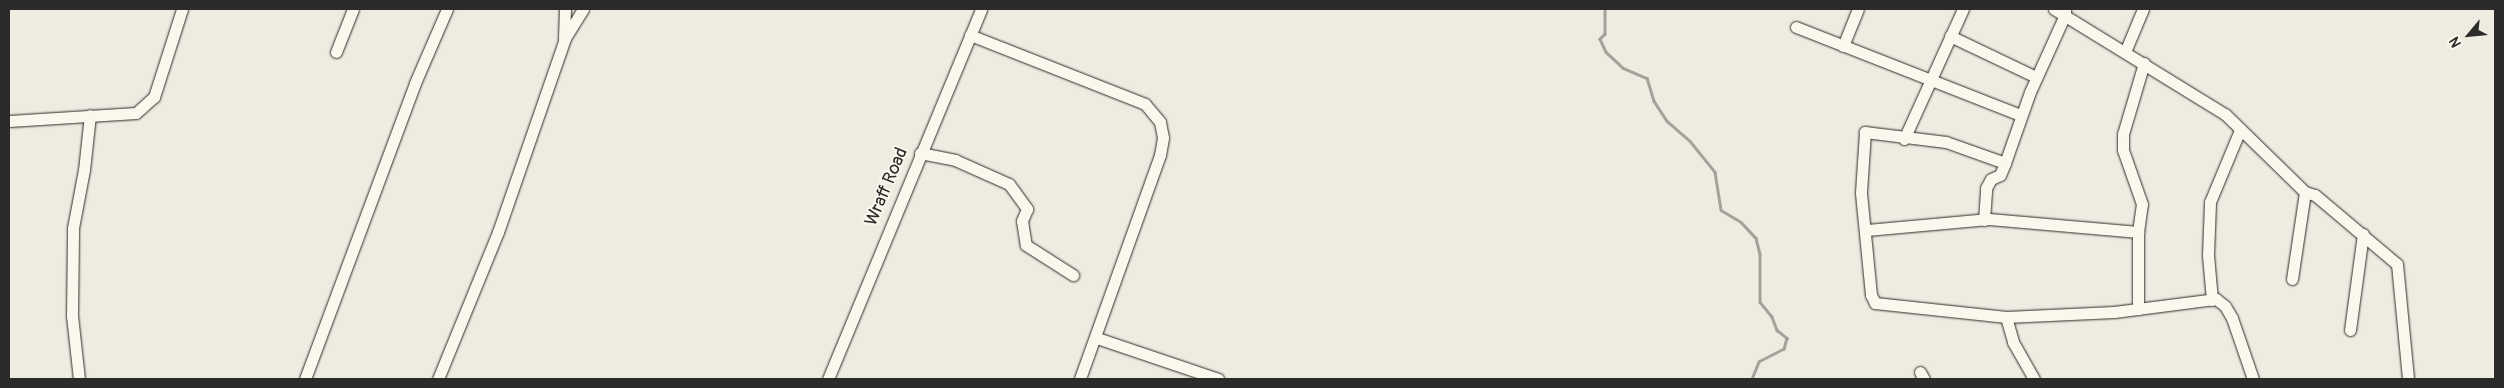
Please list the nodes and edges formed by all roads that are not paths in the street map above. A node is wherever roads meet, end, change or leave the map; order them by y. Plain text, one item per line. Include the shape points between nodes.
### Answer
1 (182, 9) edge
2 (353, 9) edge
3 (447, 9) edge
4 (565, 9) edge
5 (583, 9) edge
6 (981, 9) edge
7 (1858, 9) edge
8 (1963, 9) edge
9 (2054, 9) edge
10 (2143, 9) edge
11 (2065, 12) edge
12 (1796, 27) dead end
13 (970, 35) junction
14 (1950, 36) junction
15 (564, 40) junction
16 (1843, 46) junction
17 (336, 52) dead end
18 (2125, 52) junction
19 (2144, 63) junction
20 (2036, 77) junction
21 (1931, 79) junction
22 (90, 115) junction
23 (2021, 115) junction
24 (9, 121) edge
25 (2240, 130) junction
26 (1904, 138) junction
27 (920, 153) junction
28 (2005, 163) junction
29 (2305, 192) junction
30 (1984, 220) junction
31 (1867, 230) junction
32 (2138, 232) junction
33 (2364, 234) junction
34 (1072, 275) dead end
35 (2292, 279) dead end
36 (2212, 300) junction
37 (2138, 309) junction
38 (2006, 317) junction
39 (2350, 330) dead end
40 (1097, 338) junction
41 (79, 379) edge
42 (305, 379) edge
43 (438, 379) edge
44 (828, 379) edge
45 (1080, 379) edge
46 (1218, 379) edge
47 (2034, 379) edge
48 (2254, 379) edge
49 (2408, 379) edge

1 - 22 street via 154,97 136,113
2 - 17 street
3 - 42 street via 416,82
4 - 15 street
5 - 15 street
6 - 13 street, Wraff Road
7 - 16 street
8 - 14 street
9 - 11 street
10 - 18 street
11 - 18 street
11 - 20 street
12 - 16 street
13 - 27 street, Wraff Road
13 - 40 street via 1145,104 1160,122 1163,138 1160,155
14 - 20 street
14 - 21 street
15 - 43 street via 498,232
16 - 21 street
18 - 19 street
19 - 25 street via 2225,114
19 - 32 street via 2123,134 2123,150 2142,204
20 - 23 street
21 - 23 street
21 - 26 street
22 - 24 street
22 - 41 street via 73,228 72,316
23 - 28 street
25 - 29 street
25 - 36 street via 2210,202 2208,256
26 - 28 street via 1946,142
26 - 31 street via 1865,132 1861,193
27 - 34 street via 954,160 1009,184 1027,209 1022,221 1026,244
27 - 44 street, Wraff Road
28 - 30 street via 2000,175 1986,188
29 - 33 street via 2315,195
29 - 35 street
30 - 31 street
30 - 32 street
31 - 38 street via 1871,295 1875,303
32 - 37 street
33 - 39 street
33 - 49 street via 2397,264
36 - 37 street
36 - 48 street via 2221,302 2232,318
37 - 38 street
38 - 47 street via 2013,342
40 - 45 street
40 - 46 street

